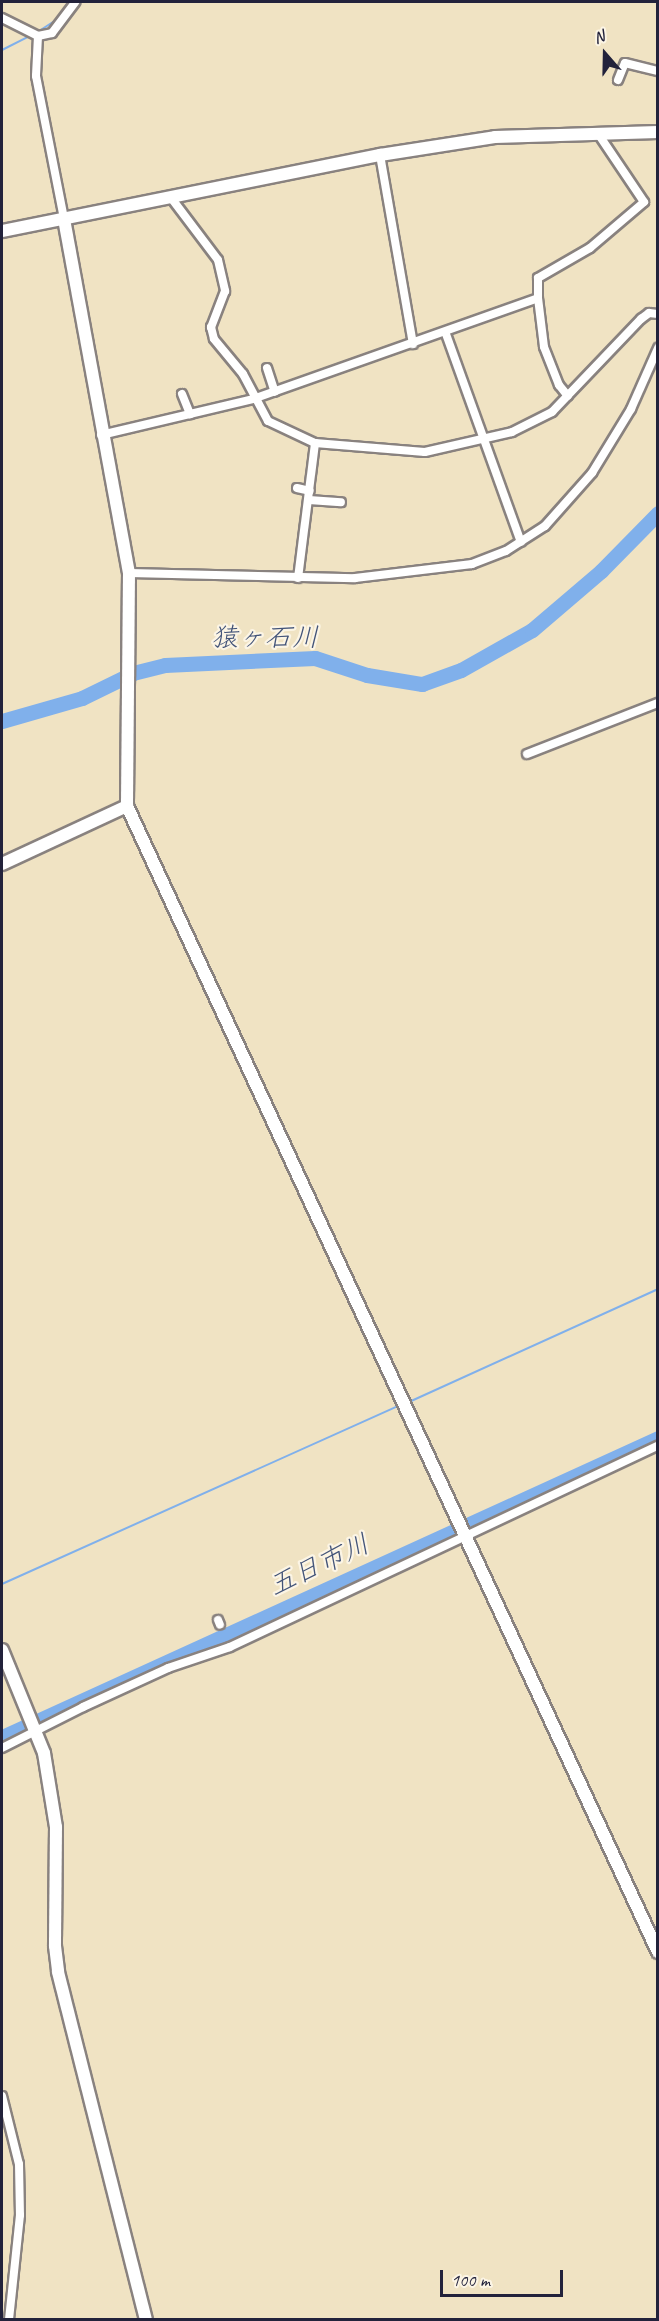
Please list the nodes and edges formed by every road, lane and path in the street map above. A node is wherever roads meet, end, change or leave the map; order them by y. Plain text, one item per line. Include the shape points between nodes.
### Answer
1 (75, 2) edge
2 (2, 18) edge
3 (38, 36) junction
4 (657, 71) edge
5 (618, 80) dead end
6 (657, 132) edge
7 (600, 135) junction
8 (380, 155) junction
9 (172, 199) junction
10 (64, 219) junction
11 (2, 231) edge
12 (538, 298) junction
13 (657, 314) edge
14 (446, 334) junction
15 (413, 344) junction
16 (657, 348) edge
17 (267, 368) dead end
18 (275, 392) junction
19 (182, 394) dead end
20 (568, 396) junction
21 (254, 399) junction
22 (190, 414) junction
23 (101, 435) junction
24 (484, 441) junction
25 (315, 443) junction
26 (297, 488) dead end
27 (310, 496) junction
28 (341, 502) dead end
29 (521, 542) junction
30 (129, 573) junction
31 (298, 578) junction
32 (657, 703) edge
33 (527, 754) dead end
34 (127, 806) junction
35 (2, 864) edge
36 (657, 1446) edge
37 (465, 1537) junction
38 (2, 1650) edge
39 (36, 1730) junction
40 (2, 1748) edge
41 (657, 1952) edge
42 (2, 2096) edge
43 (9, 2319) edge
44 (146, 2319) edge

1 - 3 street via 52,33
2 - 3 street
3 - 10 street via 36,76
4 - 5 street via 625,63
6 - 7 street
7 - 8 street via 495,137
7 - 12 street via 644,202 590,248 538,278
8 - 9 street
8 - 15 street
9 - 10 street
9 - 21 street via 218,260 225,291 211,327 214,339 243,374
10 - 11 street
10 - 23 street
12 - 14 street
12 - 20 street via 544,347 559,385
13 - 20 street via 649,313 641,319
14 - 15 street
14 - 24 street
15 - 18 street
16 - 29 street via 621,428 592,473 545,526
17 - 18 street
18 - 21 street
19 - 22 street
20 - 24 street via 538,420
21 - 22 street
21 - 25 street via 268,421
22 - 23 street
23 - 30 street
24 - 25 street via 424,452
24 - 29 street
25 - 27 street
26 - 27 street
27 - 28 street
27 - 31 street
29 - 31 street via 472,564 354,578
30 - 31 street
30 - 34 street
32 - 33 street
34 - 35 street
34 - 37 street
36 - 37 street
37 - 39 street via 230,1647 168,1668
37 - 41 street
38 - 39 street
39 - 40 street
39 - 44 street via 56,1827 54,1946 58,1972
42 - 43 street via 19,2164 20,2215

